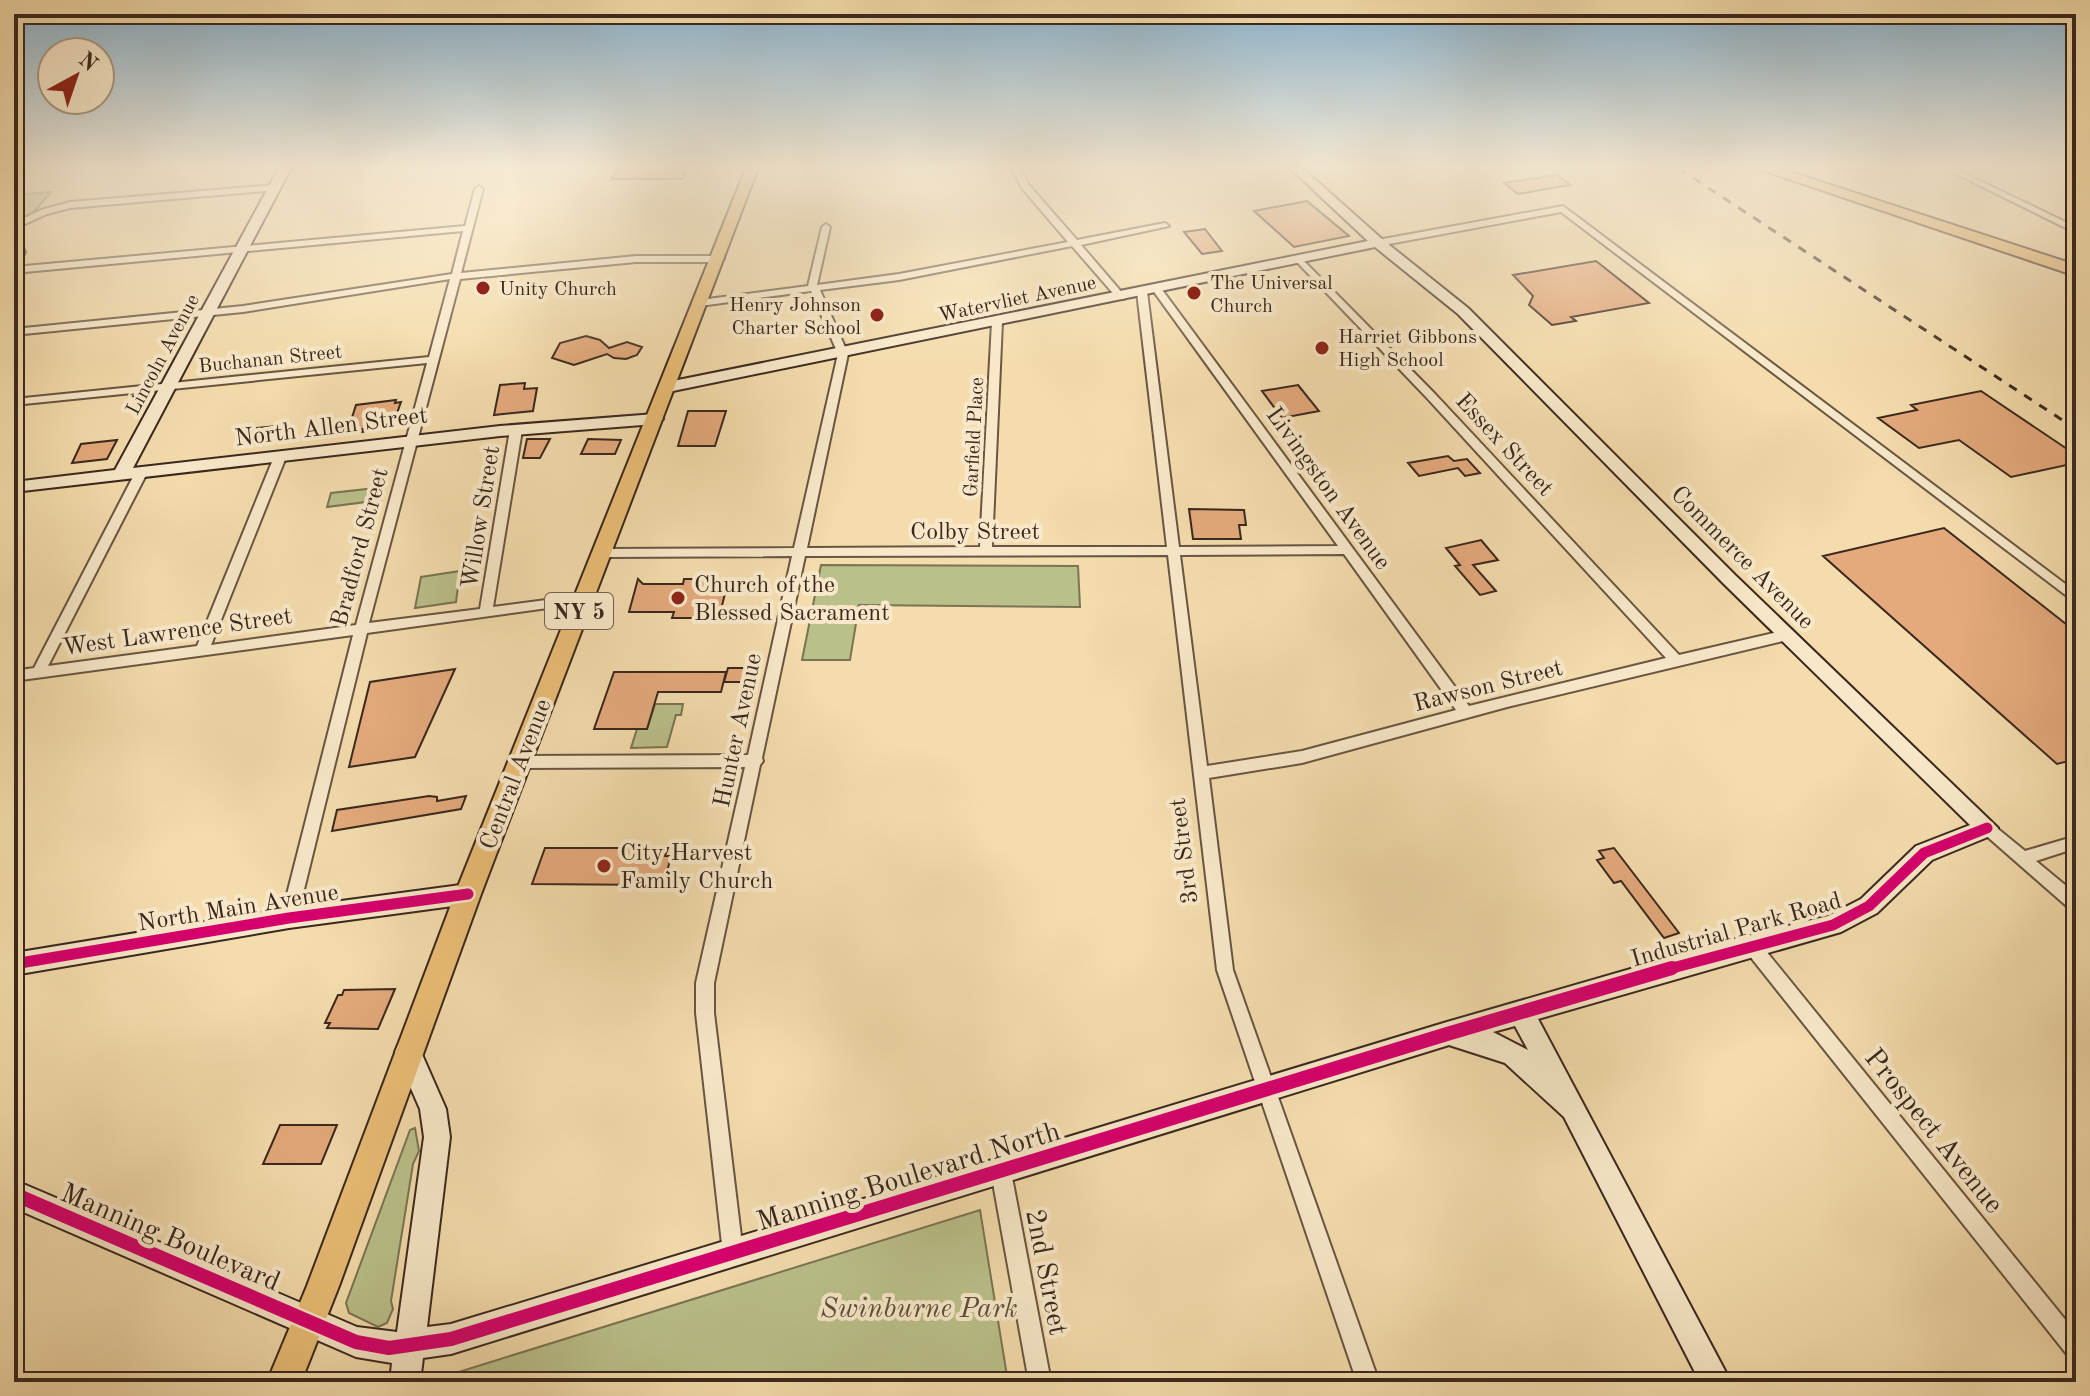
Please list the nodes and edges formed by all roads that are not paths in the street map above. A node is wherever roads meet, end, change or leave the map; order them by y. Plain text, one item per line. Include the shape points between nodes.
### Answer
1 (250, 233) edge
2 (413, 233) edge
3 (468, 233) edge
4 (728, 233) edge
5 (824, 233) edge
6 (1067, 233) edge
7 (1128, 233) edge
8 (1367, 233) edge
9 (1432, 233) edge
10 (1595, 233) edge
11 (1961, 233) edge
12 (1988, 233) edge
13 (14, 242) edge
14 (1076, 243) junction
15 (1378, 243) junction
16 (241, 249) junction
17 (719, 259) junction
18 (1299, 259) junction
19 (14, 262) edge
20 (2076, 262) edge
21 (14, 270) edge
22 (2076, 271) edge
23 (457, 276) junction
24 (814, 289) junction
25 (1149, 291) junction
26 (1121, 297) junction
27 (700, 303) junction
28 (206, 314) junction
29 (997, 322) junction
30 (14, 332) edge
31 (843, 354) junction
32 (435, 359) junction
33 (167, 386) junction
34 (668, 387) junction
35 (14, 402) edge
36 (655, 419) junction
37 (516, 430) junction
38 (412, 441) junction
39 (280, 457) junction
40 (141, 473) junction
41 (121, 475) junction
42 (14, 487) edge
43 (1346, 550) junction
44 (800, 552) junction
45 (1174, 552) junction
46 (603, 553) junction
47 (986, 553) junction
48 (584, 599) junction
49 (2076, 599) edge
50 (486, 611) junction
51 (362, 628) junction
52 (1787, 635) junction
53 (202, 650) junction
54 (1676, 660) junction
55 (38, 673) junction
56 (14, 676) edge
57 (1466, 713) junction
58 (756, 761) junction
59 (520, 762) junction
60 (1200, 773) junction
61 (1987, 828) junction
62 (2076, 842) edge
63 (2021, 859) junction
64 (468, 894) junction
65 (2076, 904) edge
66 (289, 918) junction
67 (1751, 945) junction
68 (14, 964) edge
69 (1521, 1013) junction
70 (1447, 1034) junction
71 (408, 1052) junction
72 (1265, 1092) junction
73 (1573, 1108) junction
74 (1001, 1172) junction
75 (14, 1194) edge
76 (733, 1253) junction
77 (308, 1321) junction
78 (408, 1345) junction
79 (2076, 1350) edge
80 (284, 1382) edge
81 (405, 1382) edge
82 (1040, 1382) edge
83 (1368, 1382) edge
84 (1716, 1382) edge

1 - 16 street, Lincoln Avenue
2 - 16 street
3 - 23 street, Bradford Street
4 - 17 main road, Central Avenue / NY 5
5 - 24 street
6 - 14 street
7 - 14 street
8 - 15 street, Commerce Avenue
9 - 15 street, Watervliet Avenue
10 - 49 street, Watervliet Avenue
11 - 22 highway
12 - 20 highway
13 - 19 street via 19,252
14 - 24 street
14 - 26 street
15 - 18 street, Watervliet Avenue
15 - 52 street, Commerce Avenue via 1463,311
16 - 21 street
16 - 28 street, Lincoln Avenue
17 - 23 street via 636,259
17 - 27 main road, Central Avenue / NY 5
18 - 25 street, Watervliet Avenue
18 - 54 street, Essex Street
23 - 28 street
23 - 32 street, Bradford Street
24 - 27 street
24 - 31 street
25 - 26 street, Watervliet Avenue
25 - 43 street, Livingston Avenue
25 - 45 street, 3rd Street
26 - 29 street, Watervliet Avenue
27 - 34 main road, Central Avenue / NY 5
28 - 30 street
28 - 33 street, Lincoln Avenue
29 - 31 street, Watervliet Avenue
29 - 47 street, Garfield Place
31 - 34 street, Watervliet Avenue
31 - 44 street, Hunter Avenue
32 - 33 street, Buchanan Street
32 - 38 street, Bradford Street
33 - 35 street, Buchanan Street
33 - 41 street, Lincoln Avenue
34 - 36 main road, Central Avenue / NY 5
36 - 37 street, North Allen Street
36 - 46 main road, Central Avenue / NY 5
37 - 38 street, North Allen Street
37 - 50 street, Willow Street
38 - 39 street, North Allen Street
38 - 51 street, Bradford Street
39 - 40 street, North Allen Street
39 - 53 street
40 - 41 street, North Allen Street
40 - 55 street
41 - 42 street, North Allen Street
43 - 45 street, Colby Street
43 - 57 street, Livingston Avenue
44 - 46 street, Colby Street
44 - 47 street, Colby Street
44 - 58 street, Hunter Avenue
45 - 47 street, Colby Street
45 - 60 street, 3rd Street
46 - 48 main road, Central Avenue / NY 5
48 - 50 street, West Lawrence Street
48 - 59 main road, Central Avenue / NY 5
50 - 51 street, West Lawrence Street
51 - 53 street, West Lawrence Street
51 - 66 street, Bradford Street
52 - 54 street, Rawson Street
52 - 61 street, Commerce Avenue
53 - 55 street, West Lawrence Street
54 - 57 street, Rawson Street
55 - 56 street, West Lawrence Street
57 - 60 street, Rawson Street via 1311,755
58 - 59 street
58 - 76 street, Hunter Avenue via 705,983
59 - 64 main road, Central Avenue / NY 5
60 - 72 street, 3rd Street via 1223,961
61 - 63 street, Commerce Avenue
61 - 67 street, Industrial Park Road via 1924,853 1852,917
62 - 63 street
63 - 65 street, Commerce Avenue
64 - 66 street, North Main Avenue
64 - 71 main road, Central Avenue / NY 5
66 - 68 street, North Main Avenue
67 - 69 street, Industrial Park Road
67 - 79 street, Prospect Avenue
69 - 70 street, Manning Boulevard North
69 - 73 street
70 - 72 street, Manning Boulevard North
70 - 73 street via 1514,1054
71 - 77 main road, Central Avenue / NY 5
71 - 78 street via 433,1109 437,1137
72 - 74 street, Manning Boulevard North
72 - 83 street, 3rd Street
73 - 84 street
74 - 76 street, Manning Boulevard North
74 - 82 street, 2nd Street
75 - 77 street, Manning Boulevard
76 - 78 street, Manning Boulevard North via 451,1339
77 - 78 street, Manning Boulevard North via 370,1346
77 - 80 main road, Central Avenue / NY 5
78 - 81 street

